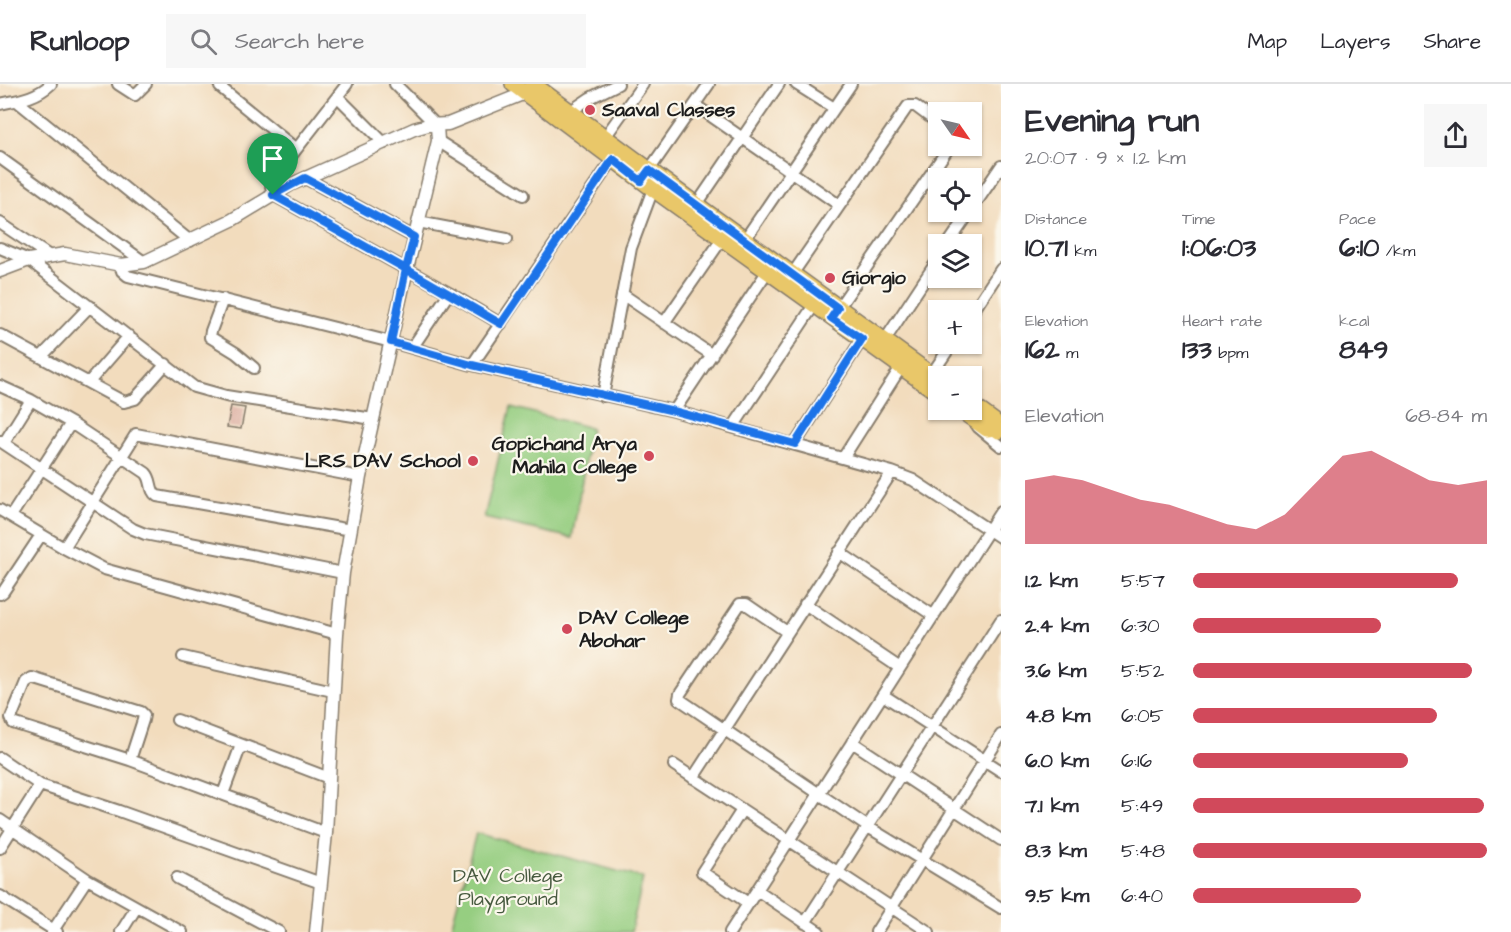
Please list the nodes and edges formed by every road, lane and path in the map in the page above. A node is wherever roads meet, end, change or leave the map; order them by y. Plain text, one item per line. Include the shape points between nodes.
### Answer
1 (51, 84) edge
2 (118, 84) edge
3 (146, 84) edge
4 (332, 84) edge
5 (395, 84) edge
6 (591, 84) edge
7 (618, 84) edge
8 (643, 84) edge
9 (709, 84) edge
10 (779, 84) edge
11 (796, 84) edge
12 (851, 84) edge
13 (219, 85) edge
14 (524, 87) edge
15 (342, 91) edge
16 (591, 98) junction
17 (17, 101) junction
18 (0, 104) edge
19 (695, 105) junction
20 (834, 108) junction
21 (565, 115) junction
22 (928, 116) edge
23 (437, 126) junction
24 (604, 137) junction
25 (743, 138) junction
26 (438, 141) junction
27 (384, 143) junction
28 (296, 149) junction
29 (943, 156) edge
30 (0, 158) edge
31 (613, 159) junction
32 (1001, 166) edge
33 (792, 171) junction
34 (305, 178) junction
35 (648, 180) junction
36 (982, 194) edge
37 (273, 195) junction
38 (523, 195) dead end
39 (839, 205) junction
40 (693, 211) junction
41 (418, 222) junction
42 (0, 224) edge
43 (414, 237) junction
44 (507, 239) dead end
45 (722, 239) junction
46 (190, 240) junction
47 (741, 245) junction
48 (0, 248) edge
49 (48, 255) junction
50 (29, 260) junction
51 (144, 262) junction
52 (121, 265) junction
53 (406, 269) junction
54 (1001, 269) edge
55 (0, 270) edge
56 (767, 272) junction
57 (928, 275) edge
58 (789, 279) junction
59 (449, 293) junction
60 (622, 294) junction
61 (223, 299) junction
62 (981, 300) edge
63 (814, 305) junction
64 (90, 306) junction
65 (835, 313) junction
66 (664, 323) junction
67 (501, 324) junction
68 (0, 334) edge
69 (129, 336) junction
70 (862, 339) junction
71 (885, 340) junction
72 (391, 342) junction
73 (412, 348) junction
74 (712, 355) junction
75 (42, 356) junction
76 (166, 364) junction
77 (472, 365) junction
78 (901, 367) junction
79 (254, 368) dead end
80 (928, 376) edge
81 (928, 377) edge
82 (89, 382) junction
83 (0, 386) edge
84 (603, 396) junction
85 (31, 400) junction
86 (674, 411) junction
87 (373, 419) junction
88 (979, 420) edge
89 (981, 420) edge
90 (71, 423) junction
91 (734, 427) junction
92 (999, 427) edge
93 (2, 442) edge
94 (795, 444) junction
95 (1001, 446) edge
96 (121, 456) junction
97 (843, 458) junction
98 (42, 468) junction
99 (892, 472) junction
100 (360, 477) junction
101 (94, 501) junction
102 (0, 510) edge
103 (1001, 511) edge
104 (11, 516) junction
105 (351, 530) junction
106 (989, 530) junction
107 (41, 535) junction
108 (1001, 538) edge
109 (64, 548) junction
110 (839, 552) junction
111 (343, 573) junction
112 (0, 594) edge
113 (806, 604) junction
114 (934, 616) junction
115 (1001, 620) edge
116 (787, 632) junction
117 (337, 634) junction
118 (183, 657) dead end
119 (900, 668) junction
120 (333, 691) junction
121 (883, 695) junction
122 (177, 720) dead end
123 (932, 727) junction
124 (723, 730) junction
125 (1001, 735) edge
126 (852, 742) junction
127 (241, 745) junction
128 (0, 758) edge
129 (130, 760) junction
130 (985, 760) junction
131 (674, 765) dead end
132 (1001, 771) edge
133 (901, 775) junction
134 (329, 778) junction
135 (693, 778) junction
136 (40, 785) junction
137 (223, 794) junction
138 (820, 795) junction
139 (955, 809) junction
140 (742, 810) junction
141 (0, 820) edge
142 (868, 827) junction
143 (12, 829) junction
144 (326, 833) junction
145 (1001, 840) edge
146 (790, 842) junction
147 (0, 849) edge
148 (922, 859) junction
149 (837, 874) junction
150 (177, 878) dead end
151 (87, 879) junction
152 (321, 883) junction
153 (757, 890) junction
154 (2, 902) edge
155 (748, 903) junction
156 (136, 908) junction
157 (892, 908) junction
158 (1001, 908) edge
159 (805, 923) junction
160 (54, 931) edge
161 (121, 932) edge
162 (182, 932) edge
163 (279, 932) edge
164 (316, 932) edge
165 (730, 932) edge
166 (819, 932) edge
167 (876, 932) edge
168 (929, 932) edge

1 - 17 street via 35,96
2 - 3 street via 135,95
4 - 15 street
5 - 23 street
6 - 16 street
7 - 16 street
8 - 24 street
9 - 19 street
10 - 25 street
11 - 20 street
12 - 20 street
13 - 28 street
14 - 21 main road
14 - 23 street
15 - 27 street
15 - 28 street
16 - 21 street
17 - 18 street
17 - 46 street
19 - 25 street
19 - 35 street
20 - 33 street
21 - 24 main road
21 - 31 main road
22 - 39 street via 915,106 908,106
23 - 26 street
23 - 27 street via 414,129
24 - 35 main road
25 - 33 street
25 - 40 street
26 - 38 street
26 - 41 street
27 - 34 street
28 - 37 street via 271,183
29 - 65 street
30 - 51 street
31 - 35 main road
31 - 67 street
32 - 36 street
33 - 39 street
33 - 47 street
34 - 37 street
34 - 43 street
35 - 40 main road
35 - 60 street
37 - 46 street
37 - 53 street
39 - 58 street
40 - 45 main road
40 - 47 main road
41 - 43 street
41 - 44 street
42 - 49 street
43 - 53 street
45 - 47 main road
45 - 66 street
46 - 51 street
47 - 56 main road
47 - 58 main road
48 - 50 street
49 - 50 street
49 - 52 street via 72,254
50 - 55 street
50 - 64 street
51 - 52 street
52 - 61 street via 128,276
53 - 59 street
53 - 72 street
54 - 62 street
56 - 58 main road
56 - 74 street
57 - 71 street
58 - 63 main road
58 - 65 main road
59 - 67 street
59 - 73 street
60 - 66 street
60 - 84 street
61 - 72 street
61 - 79 street via 210,337
63 - 65 main road
63 - 91 street
64 - 69 street
64 - 75 street
65 - 70 main road
65 - 71 main road
66 - 74 street
67 - 77 street
68 - 75 street
69 - 76 street
69 - 82 street
70 - 78 main road
70 - 94 street
71 - 80 main road
72 - 73 street
72 - 87 street
73 - 77 street
74 - 86 street
75 - 82 street
76 - 82 street via 131,401 124,402
76 - 87 street via 199,389
77 - 84 street
78 - 81 main road
78 - 97 street
83 - 85 street
84 - 86 street
85 - 90 street
85 - 93 street
86 - 91 street
87 - 100 street
88 - 95 street via 984,433
89 - 92 main road via 987,429
90 - 96 street
90 - 98 street
91 - 94 street
93 - 98 street
94 - 97 street
96 - 100 street via 139,434
96 - 101 street
96 - 105 street via 150,477 152,492 157,496
97 - 99 street
98 - 101 street
98 - 104 street
99 - 106 street via 913,480
99 - 110 street
100 - 105 street
101 - 109 street
101 - 111 street via 145,534
102 - 104 street
103 - 106 street
104 - 107 street
105 - 111 street
106 - 108 street
106 - 114 street
107 - 109 street
107 - 112 street
109 - 117 street via 104,569
110 - 113 street
110 - 114 street
111 - 117 street
113 - 116 street
113 - 119 street
114 - 119 street
115 - 123 street
116 - 124 street
116 - 124 street via 742,603 680,694 681,701
117 - 120 street
118 - 120 street
119 - 121 street
120 - 134 street
121 - 123 street
121 - 126 street
122 - 127 street
123 - 130 street
123 - 133 street
124 - 135 street
124 - 138 street
125 - 130 street
126 - 133 street
126 - 138 street
127 - 134 street
127 - 137 street
128 - 136 street
129 - 129 street via 143,720 141,712 32,678 26,681 10,718 13,723
129 - 137 street
130 - 132 street
130 - 139 street
131 - 135 street
133 - 139 street
133 - 142 street
134 - 144 street
135 - 140 street
136 - 143 street
136 - 152 street
137 - 144 street
138 - 142 street
138 - 146 street
139 - 145 street
139 - 148 street
140 - 146 street
140 - 155 street via 702,872
141 - 143 street
142 - 148 street
142 - 149 street
143 - 147 street
143 - 151 street
144 - 152 street
146 - 149 street
146 - 153 street
148 - 157 street
148 - 158 street
149 - 157 street
149 - 159 street
150 - 163 street
151 - 156 street
151 - 160 street
152 - 164 street
153 - 155 street
153 - 159 street
154 - 160 street
155 - 165 street
156 - 161 street
156 - 162 street
157 - 167 street
157 - 168 street
159 - 166 street

